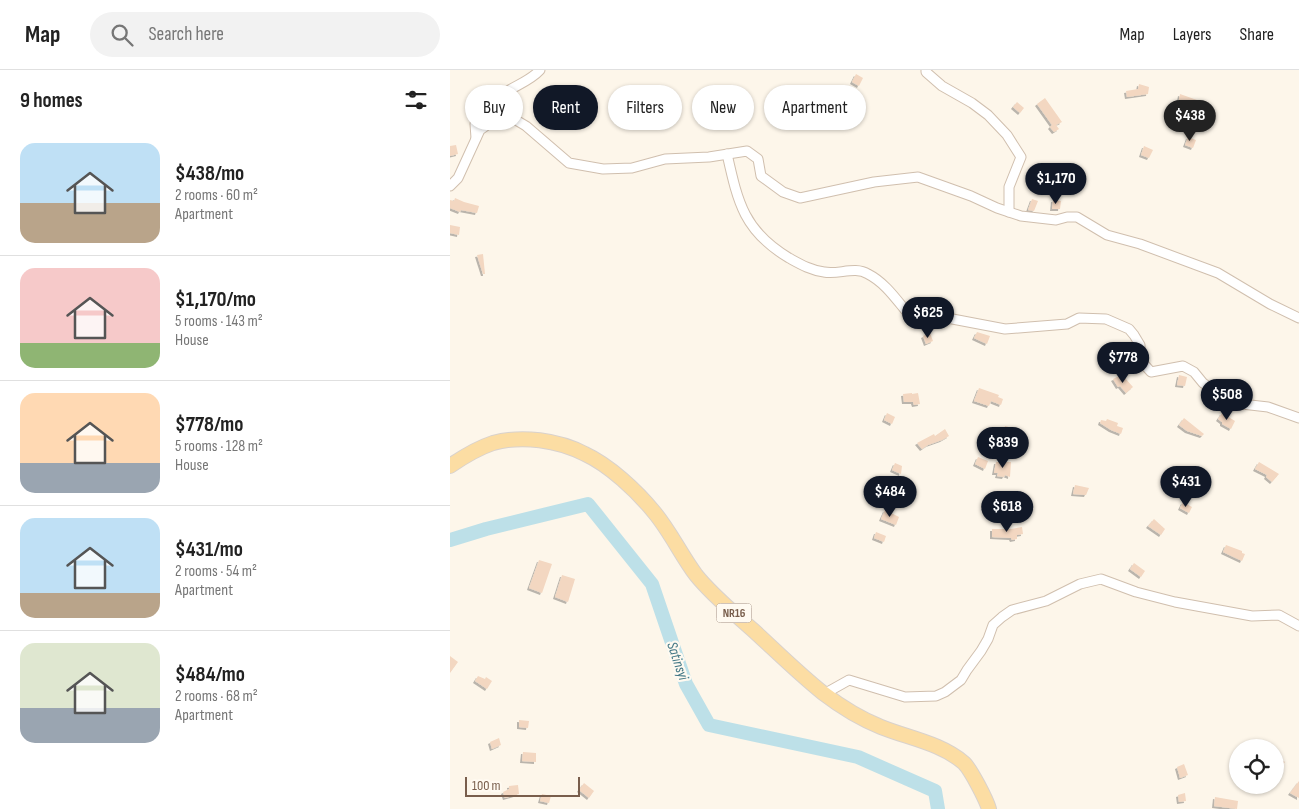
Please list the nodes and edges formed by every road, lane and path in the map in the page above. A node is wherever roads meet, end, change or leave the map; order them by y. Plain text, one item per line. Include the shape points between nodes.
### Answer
1 (540, 70) edge
2 (926, 70) edge
3 (476, 139) junction
4 (727, 154) junction
5 (450, 186) edge
6 (1009, 212) junction
7 (1299, 318) edge
8 (1299, 418) edge
9 (450, 466) edge
10 (1299, 626) edge
11 (824, 694) junction
12 (989, 809) edge

1 - 3 street via 533,78 502,95 486,110 475,124
2 - 6 street via 942,86 988,116 1007,135 1021,157 1009,187
3 - 4 street via 480,130 504,113 526,126 569,163 602,169 632,168 665,159
3 - 5 street via 458,178
4 - 6 street via 747,151 758,159 761,176 783,192 800,198 874,182 918,178
4 - 8 street via 736,194 748,220 765,242 813,270 833,274 854,270 867,273 884,285 911,317 942,317 1005,329 1067,324 1079,318 1106,319 1129,329 1140,345 1141,360 1151,372 1182,366 1233,403 1268,407
6 - 7 street via 1049,219 1077,217 1107,235 1218,273
9 - 11 main road, NR16 via 478,449 514,440 544,440 586,454 633,490 654,512 696,575
10 - 11 street via 1278,616 1252,616 1175,602 1136,592 1101,578 1080,584 1046,601 1012,610 1002,617 993,625 981,652 961,680 946,692 936,696 905,696 849,680
11 - 12 main road, NR16 via 880,727 932,745 957,758 966,765

